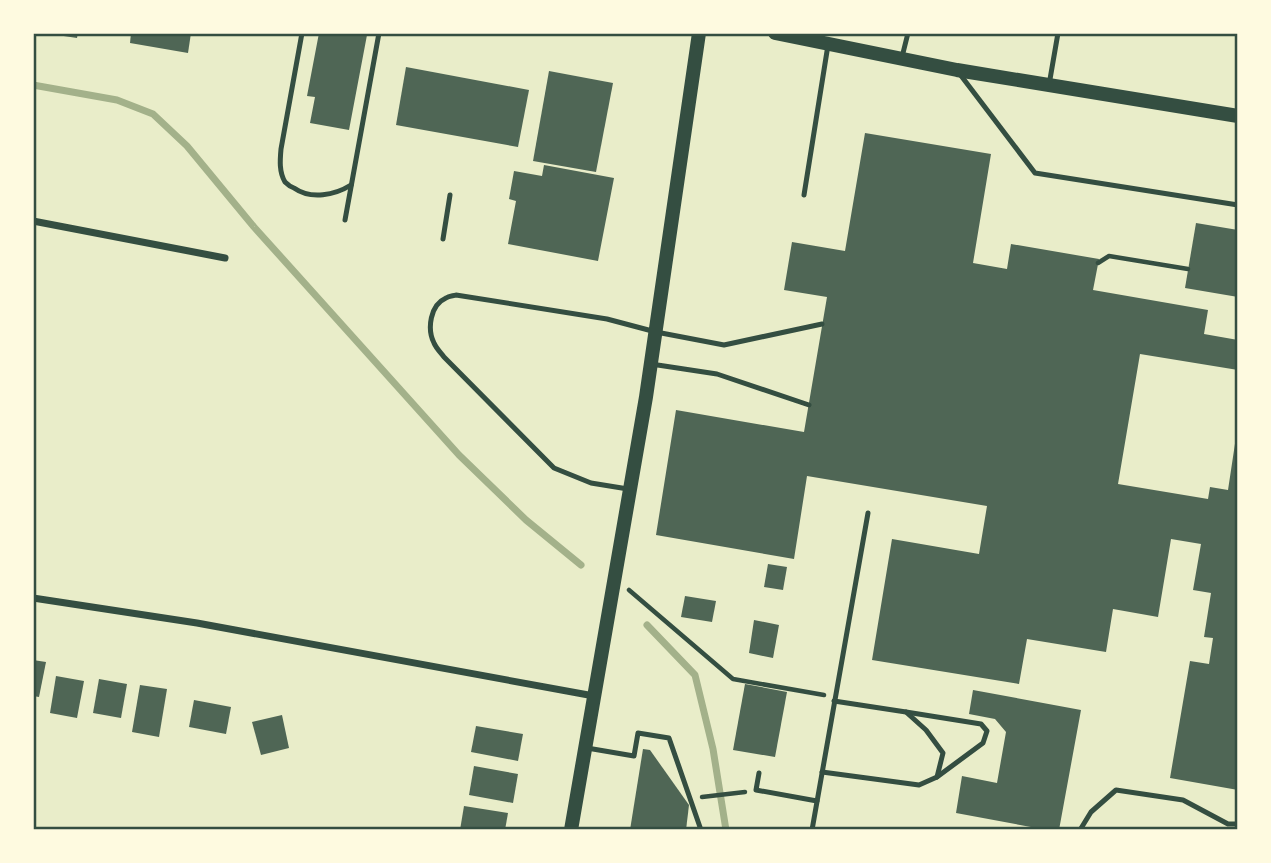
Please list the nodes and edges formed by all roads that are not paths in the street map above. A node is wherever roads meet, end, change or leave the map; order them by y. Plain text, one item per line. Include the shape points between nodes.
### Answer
1 (302, 33) edge
2 (379, 33) edge
3 (699, 33) edge
4 (775, 33) edge
5 (908, 33) edge
6 (1058, 33) edge
7 (828, 45) junction
8 (901, 60) junction
9 (957, 70) junction
10 (1049, 85) junction
11 (1238, 116) edge
12 (351, 185) junction
13 (450, 195) dead end
14 (804, 195) dead end
15 (1238, 205) edge
16 (345, 220) dead end
17 (33, 221) edge
18 (443, 239) dead end
19 (225, 258) dead end
20 (822, 324) dead end
21 (656, 332) junction
22 (651, 364) junction
23 (809, 405) dead end
24 (630, 489) junction
25 (867, 513) dead end
26 (33, 597) edge
27 (594, 696) junction
28 (835, 699) junction
29 (906, 712) junction
30 (585, 748) junction
31 (822, 772) junction
32 (759, 773) dead end
33 (937, 777) junction
34 (817, 801) junction
35 (1238, 824) edge
36 (571, 830) edge
37 (701, 830) edge
38 (812, 830) edge
39 (1080, 830) edge

1 - 12 lane via 281,149 286,183 301,193 326,195
2 - 12 lane
3 - 21 main road
4 - 7 main road
5 - 8 lane
6 - 10 lane
7 - 8 main road
7 - 14 lane
8 - 9 main road
9 - 10 main road
9 - 15 lane via 1035,173
10 - 11 main road
12 - 16 lane
13 - 18 lane
17 - 19 street
20 - 21 lane via 724,345
21 - 22 main road
21 - 24 lane via 607,319 456,295 435,306 431,317 430,332 444,357 554,467 591,483
22 - 23 lane via 716,374
22 - 24 main road
24 - 27 main road
25 - 28 lane
26 - 27 street
27 - 30 main road
28 - 29 lane
28 - 31 lane
29 - 33 lane via 943,753
29 - 33 lane via 981,724 987,731 983,743
30 - 36 main road
30 - 37 lane via 634,756 638,733 669,738
31 - 33 lane via 919,785
31 - 34 lane
32 - 34 lane via 756,790
34 - 38 lane
35 - 39 lane via 1228,824 1183,800 1116,790 1091,812

